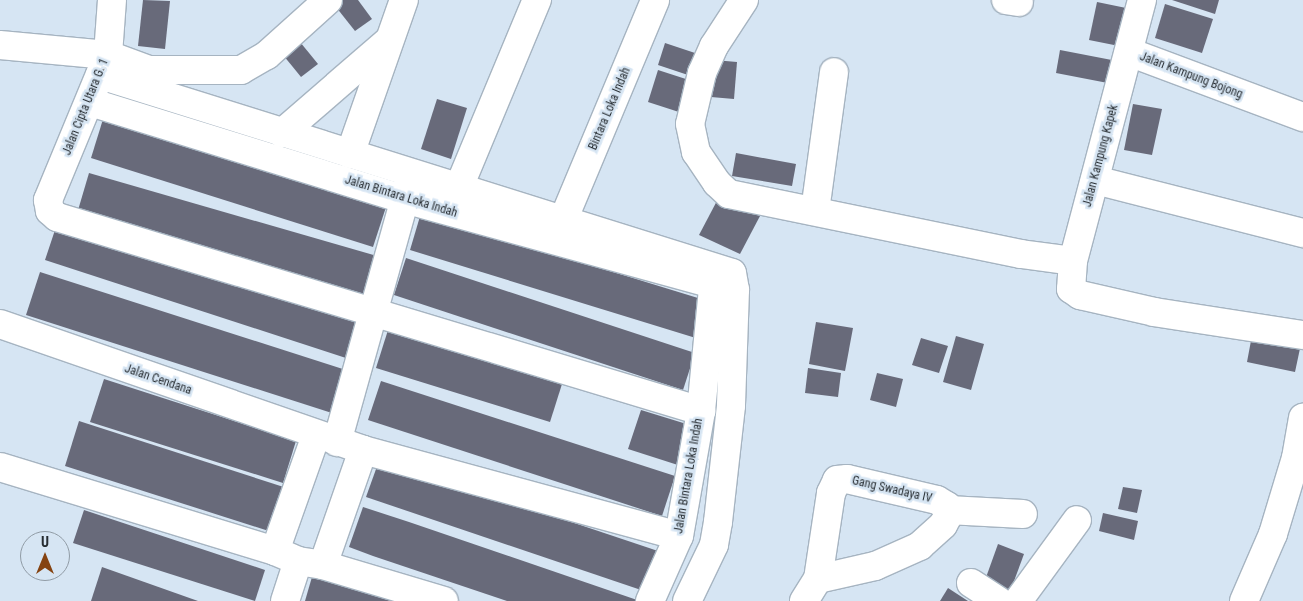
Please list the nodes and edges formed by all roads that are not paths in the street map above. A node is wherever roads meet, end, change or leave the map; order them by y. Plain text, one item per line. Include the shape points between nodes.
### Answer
1 (112, 0) edge
2 (328, 0) edge
3 (404, 0) edge
4 (537, 0) edge
5 (655, 0) edge
6 (744, 0) edge
7 (1142, 0) edge
8 (389, 41) junction
9 (0, 45) edge
10 (1129, 52) junction
11 (104, 65) junction
12 (834, 72) dead end
13 (90, 102) junction
14 (1303, 117) edge
15 (282, 133) junction
16 (350, 154) junction
17 (412, 172) junction
18 (1095, 180) junction
19 (459, 187) junction
20 (404, 199) junction
21 (815, 211) junction
22 (564, 218) junction
23 (1303, 233) edge
24 (1072, 261) junction
25 (721, 281) junction
26 (372, 314) junction
27 (0, 324) edge
28 (1303, 335) edge
29 (701, 411) junction
30 (1303, 418) edge
31 (326, 439) junction
32 (363, 450) junction
33 (0, 467) edge
34 (948, 510) junction
35 (1023, 514) dead end
36 (1077, 520) dead end
37 (679, 536) junction
38 (299, 559) junction
39 (971, 584) dead end
40 (811, 590) edge
41 (285, 601) edge
42 (444, 601) edge
43 (650, 601) edge
44 (687, 601) edge
45 (999, 601) edge
46 (1018, 601) edge
47 (1244, 601) edge

1 - 11 street, Jalan Cipta Utara G. 1
2 - 11 street via 267,55 241,70 149,70
3 - 8 street
4 - 19 street
5 - 22 street, Bintara Loka Indah
6 - 21 street via 723,28 702,73 693,109 691,136 704,164 729,194
7 - 10 street, Jalan Kampung Bojong
8 - 15 street
8 - 16 street
9 - 11 street
10 - 14 street, Jalan Kampung Bojong
10 - 18 street, Jalan Kampung Kapek
11 - 13 street, Jalan Cipta Utara G. 1
11 - 15 street
12 - 21 street
13 - 20 street, Jalan Bintara Loka Indah
13 - 26 street, Jalan Cipta Utara G. 1 via 48,200 50,211 57,217
15 - 16 street
16 - 17 street
17 - 19 street
17 - 20 street
18 - 23 street
18 - 24 street, Jalan Kampung Kapek
19 - 22 street
20 - 25 street, Jalan Bintara Loka Indah
20 - 26 street
21 - 24 street via 1021,254
22 - 25 street
24 - 28 street, Jalan Kampung Kapek via 1069,284 1080,295 1154,312
25 - 29 street, Jalan Bintara Loka Indah
25 - 44 street via 731,406 714,545
26 - 29 street
26 - 31 street
27 - 31 street, Jalan Cendana
29 - 37 street, Jalan Bintara Loka Indah
30 - 47 street via 1296,458 1273,534
31 - 32 street, Jalan Cendana
31 - 38 street
32 - 37 street, Jalan Cendana
32 - 38 street
33 - 38 street
34 - 35 street
34 - 40 street, Gang Swadaya IV via 943,525 920,546
34 - 40 street, Gang Swadaya IV via 937,500 847,479 836,480
36 - 46 street
37 - 43 street, Jalan Bintara Loka Indah
38 - 41 street
38 - 42 street
39 - 45 street

